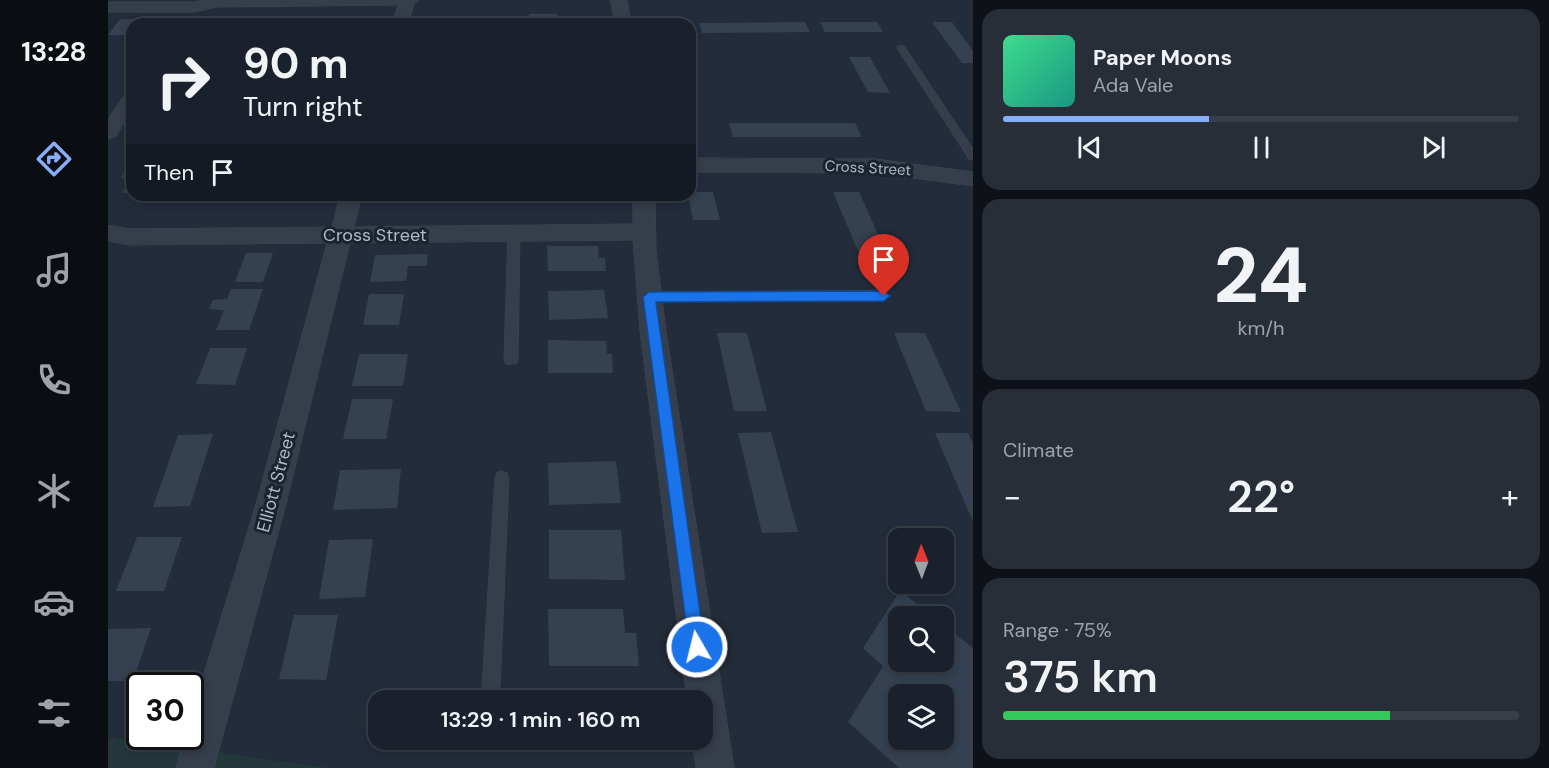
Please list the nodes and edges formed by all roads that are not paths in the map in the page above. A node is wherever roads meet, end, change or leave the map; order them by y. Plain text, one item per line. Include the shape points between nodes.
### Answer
1 (318, 0) edge
2 (409, 0) edge
3 (619, 0) edge
4 (196, 3) edge
5 (108, 7) edge
6 (186, 18) edge
7 (402, 18) edge
8 (622, 18) edge
9 (901, 48) dead end
10 (126, 106) edge
11 (108, 133) edge
12 (973, 157) edge
13 (696, 165) edge
14 (973, 179) edge
15 (350, 201) edge
16 (644, 201) edge
17 (643, 232) junction
18 (108, 233) edge
19 (514, 233) junction
20 (341, 235) junction
21 (884, 296) dead end
22 (649, 297) junction
23 (511, 360) dead end
24 (502, 478) dead end
25 (492, 690) edge
26 (701, 690) edge
27 (712, 750) edge
28 (195, 768) edge
29 (715, 768) edge

1 - 2 street
1 - 4 street
2 - 7 street
3 - 8 street
4 - 5 street
4 - 6 street
9 - 12 lane
10 - 11 street
13 - 14 street, Cross Street via 875,166
15 - 20 street, Elliott Street
16 - 17 street
17 - 19 street, Cross Street
17 - 22 street
18 - 20 street, Cross Street via 130,237
19 - 20 street, Cross Street
19 - 23 lane
20 - 28 street, Elliott Street via 271,504
21 - 22 lane
22 - 26 street
24 - 25 lane
27 - 29 street

